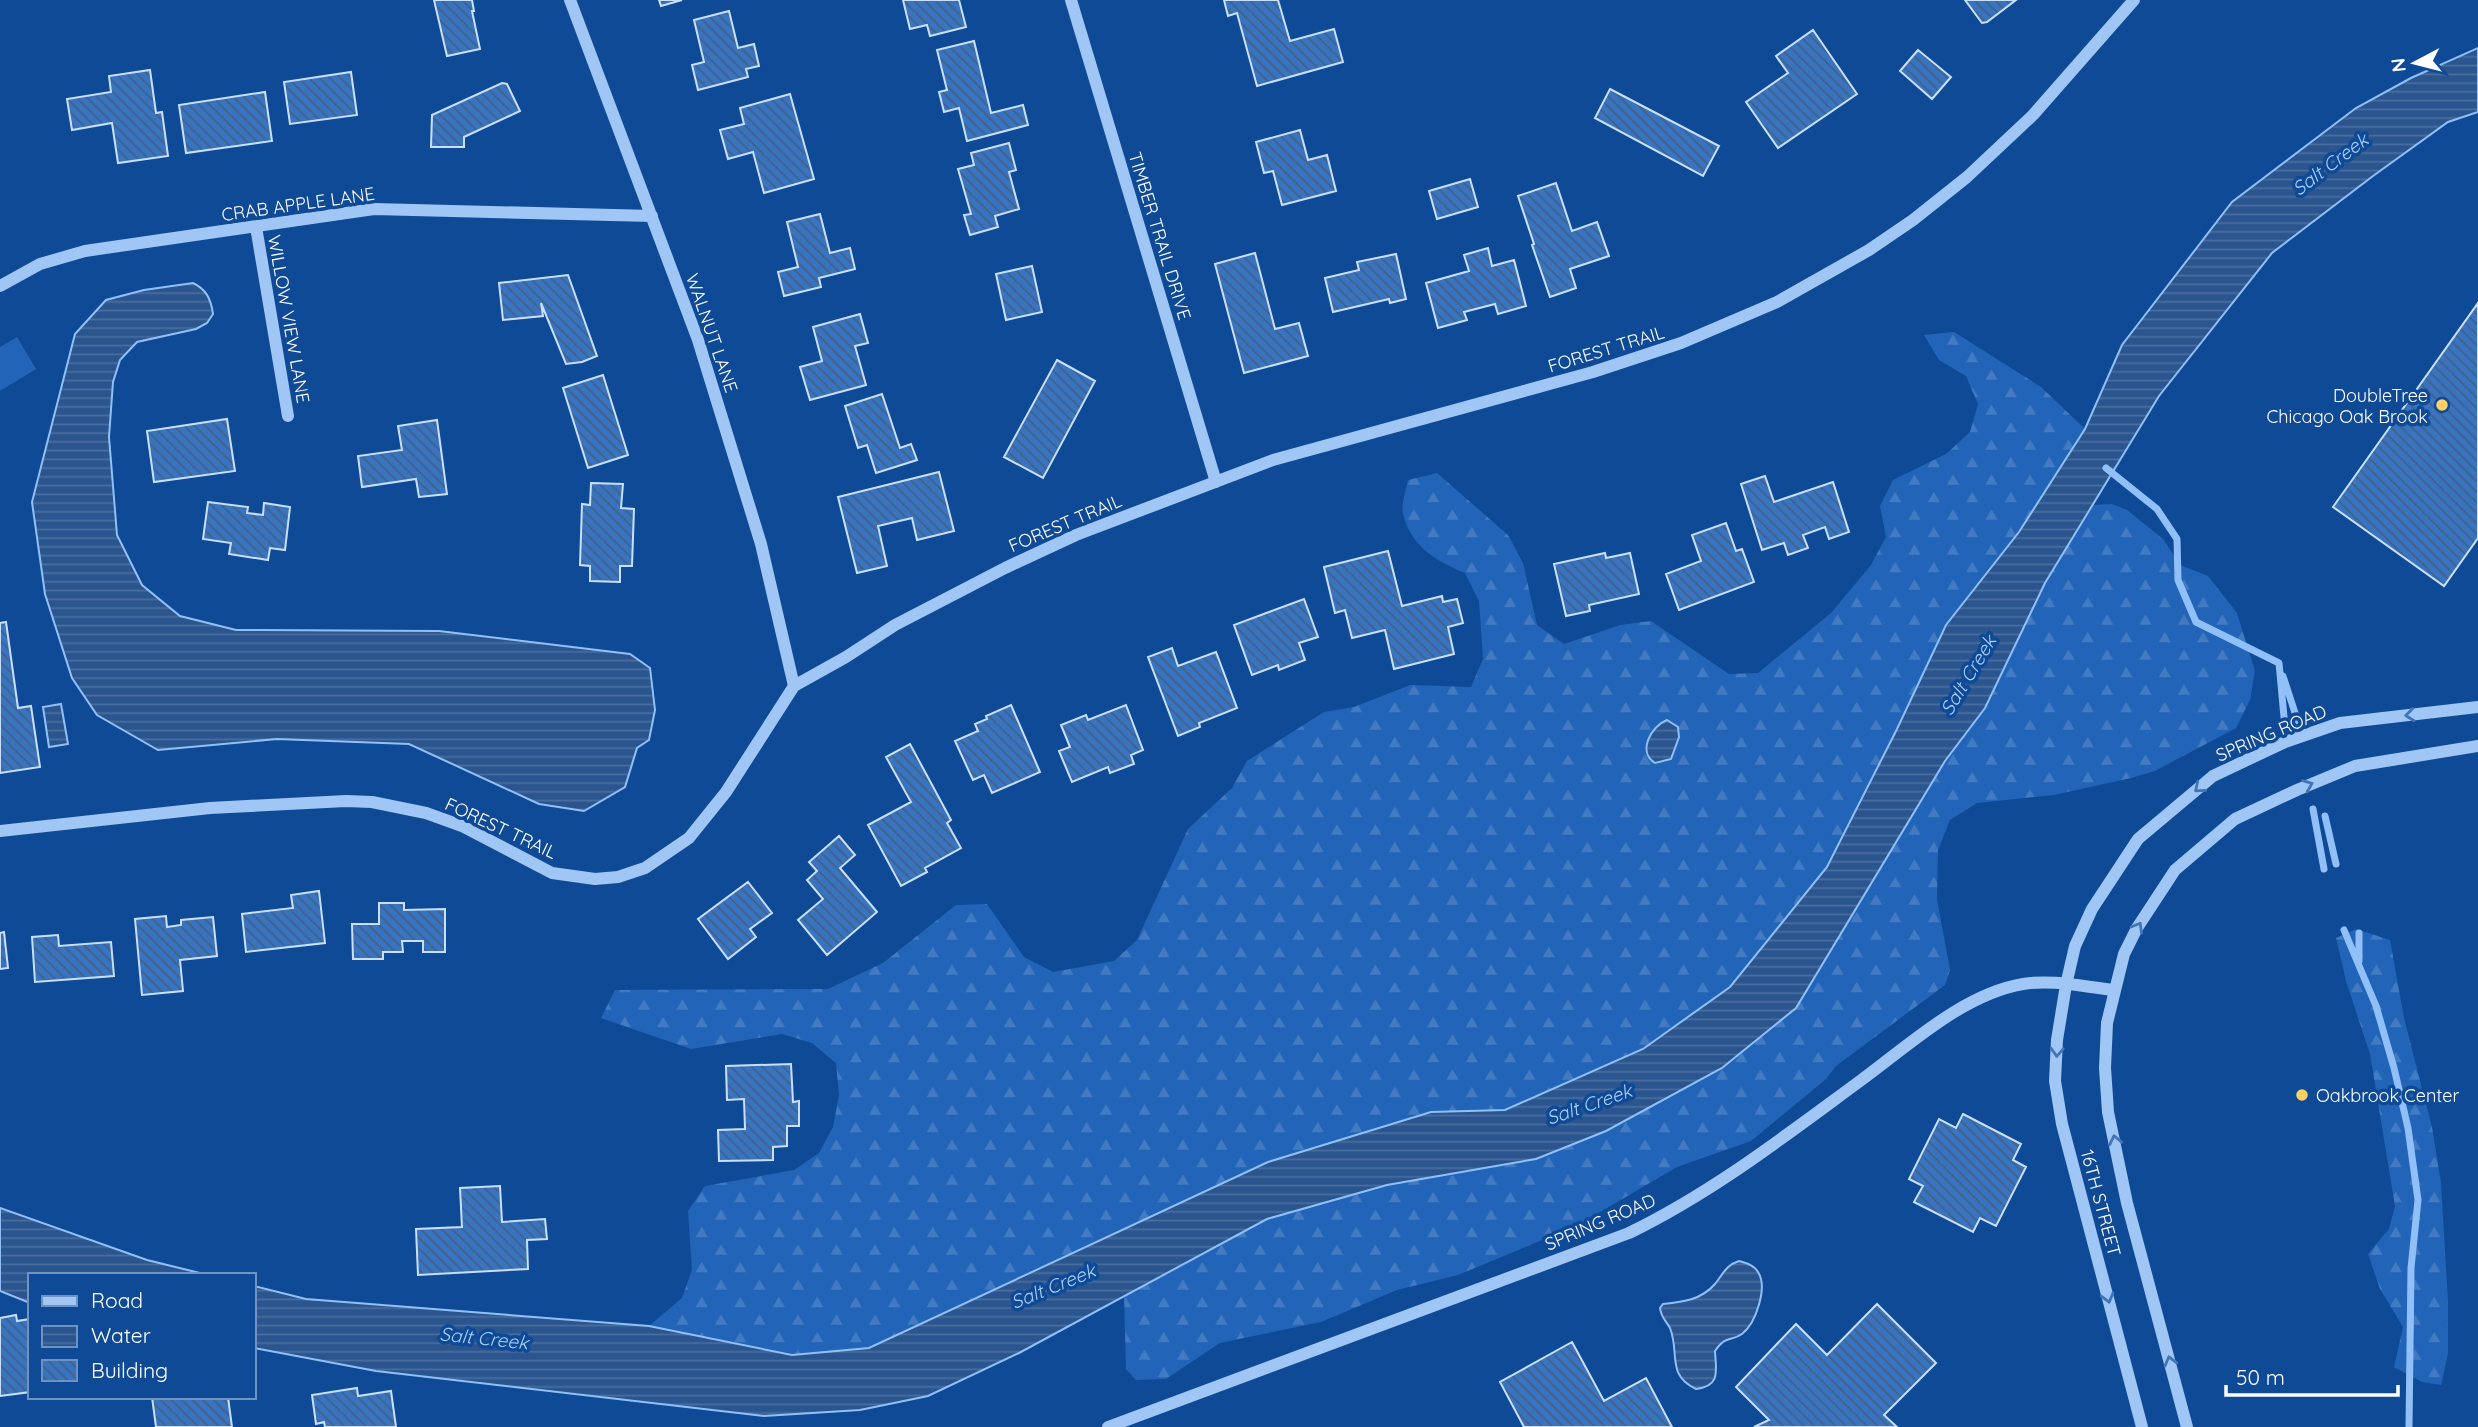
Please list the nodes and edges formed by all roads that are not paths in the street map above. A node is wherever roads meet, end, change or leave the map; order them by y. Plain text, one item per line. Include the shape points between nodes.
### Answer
1 (570, 0) edge
2 (1070, 0) edge
3 (2134, 0) edge
4 (652, 216) junction
5 (256, 227) junction
6 (0, 286) edge
7 (288, 416) dead end
8 (1216, 482) junction
9 (794, 686) junction
10 (2478, 707) edge
11 (2478, 746) edge
12 (0, 831) edge
13 (2066, 985) junction
14 (2113, 990) junction
15 (1108, 1427) edge
16 (2142, 1427) edge
17 (2187, 1427) edge

1 - 4 street, WALNUT LANE
2 - 8 street, TIMBER TRAIL DRIVE
3 - 8 street, FOREST TRAIL via 2033,115 1967,177 1913,220 1814,282 1728,325 1632,360 1273,460
4 - 5 street, CRAB APPLE LANE via 374,209
4 - 9 street, WALNUT LANE via 698,340 749,502
5 - 6 street, CRAB APPLE LANE via 68,254
5 - 7 street, WILLOW VIEW LANE
8 - 9 street, FOREST TRAIL via 1076,535 1005,568 895,625
9 - 12 street, FOREST TRAIL via 726,792 689,838 645,868 618,877 552,873 462,826 372,802 210,808
10 -> 13 street, SPRING ROAD via 2340,723 2285,742 2213,776 2138,839 2092,909
14 -> 11 street via 2128,945 2175,870 2235,819 2355,766
13 - 14 street, SPRING ROAD
13 - 15 street, SPRING ROAD via 2024,984 1962,1007 1746,1165 1629,1233
13 -> 16 street, 16TH STREET via 2055,1081 2062,1124
17 -> 14 street, 16TH STREET via 2127,1203 2108,1112 2105,1068

